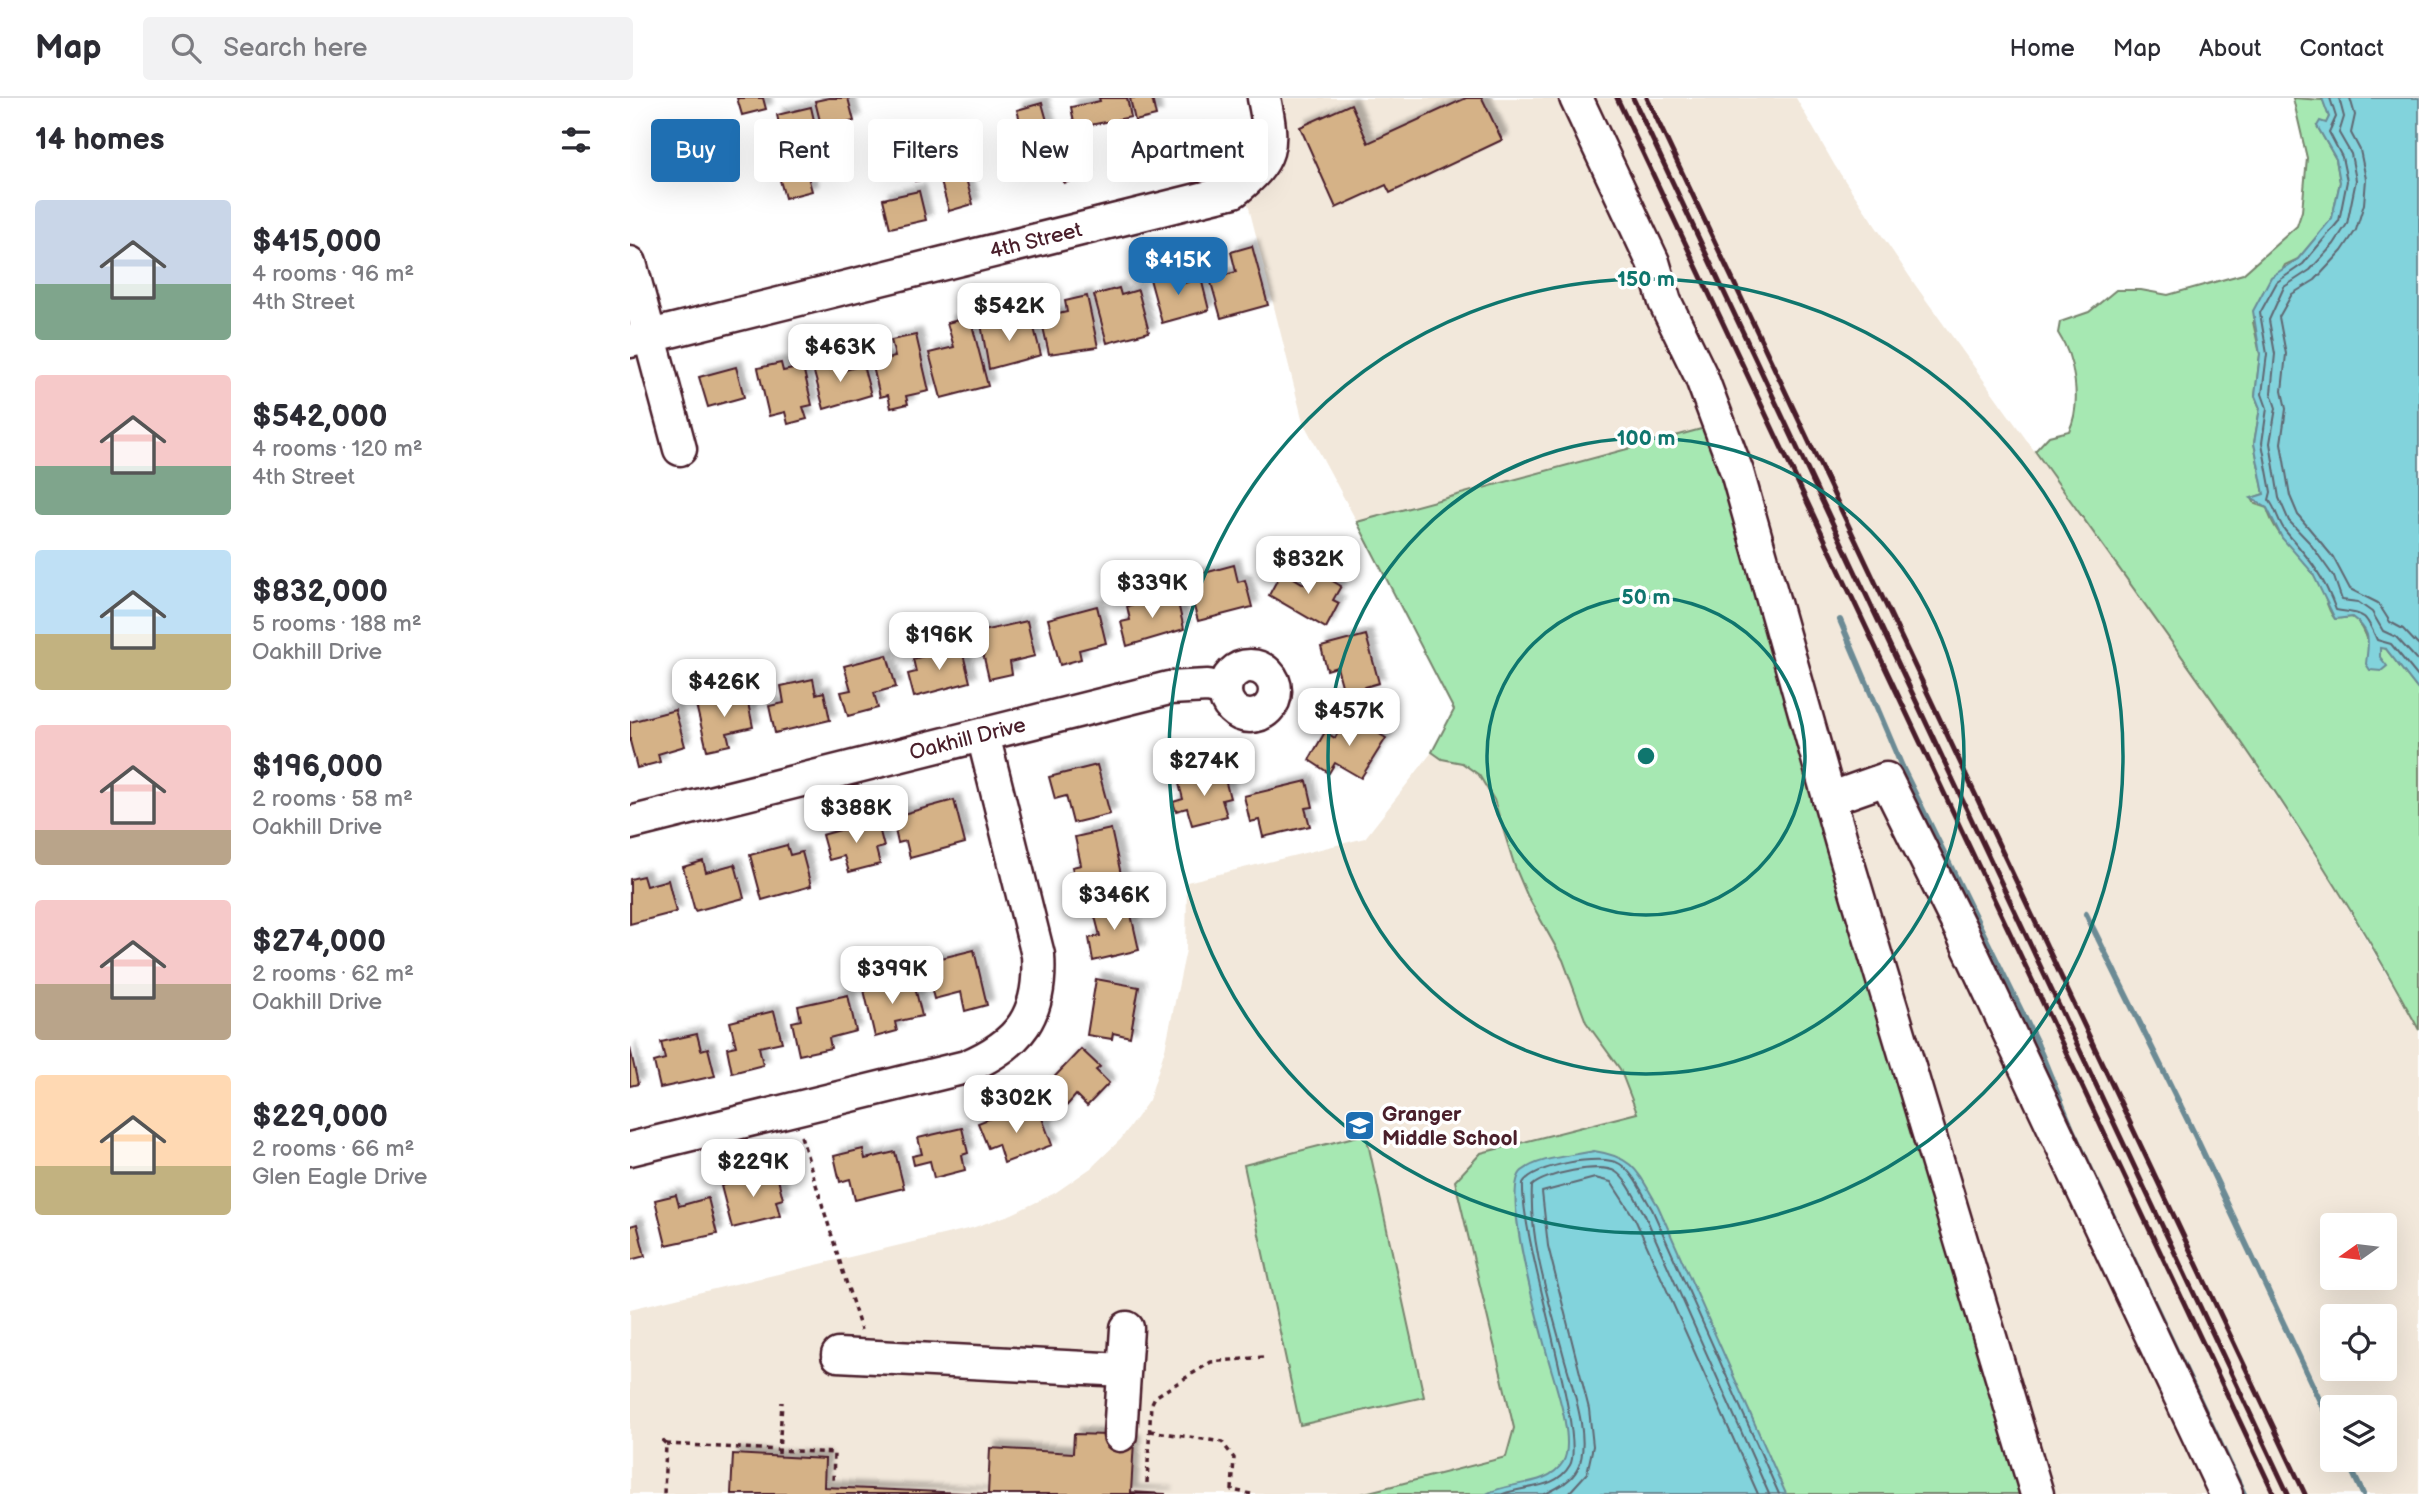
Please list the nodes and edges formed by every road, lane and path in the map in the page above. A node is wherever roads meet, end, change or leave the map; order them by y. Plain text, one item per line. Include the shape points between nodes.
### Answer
1 (1264, 98) edge
2 (1576, 98) edge
3 (630, 263) edge
4 (640, 338) edge
5 (680, 450) dead end
6 (1225, 690) dead end
7 (983, 735) junction
8 (1829, 799) junction
9 (630, 823) edge
10 (801, 1136) dead end
11 (630, 1149) edge
12 (1127, 1328) dead end
13 (851, 1347) joint
14 (1263, 1357) dead end
15 (1124, 1370) junction
16 (782, 1402) dead end
17 (1152, 1403) dead end
18 (1135, 1433) joint
19 (662, 1440) dead end
20 (666, 1444) junction
21 (780, 1452) junction
22 (833, 1482) dead end
23 (664, 1494) edge
24 (1251, 1494) edge
25 (2036, 1494) edge
26 (2226, 1494) edge

1 - 4 street, 4th Street via 1265,160 1258,172 1234,191
2 - 8 street via 1653,262 1665,302 1701,376 1737,472
3 - 4 street
4 - 5 street
6 - 7 street, Oakhill Drive via 1199,685 1169,688
7 - 9 street, Oakhill Drive
7 - 11 street via 1038,955 1036,999 1020,1033 1006,1048 966,1068
8 - 25 street
8 - 26 street via 1886,779
10 - 13 path
12 - 15 street
13 - 15 street
14 - 17 path via 1211,1362
15 - 18 street
16 - 21 path
18 - 24 path via 1222,1442 1234,1458 1232,1490
19 - 20 path
20 - 21 path
20 - 23 path
21 - 22 path via 834,1453

